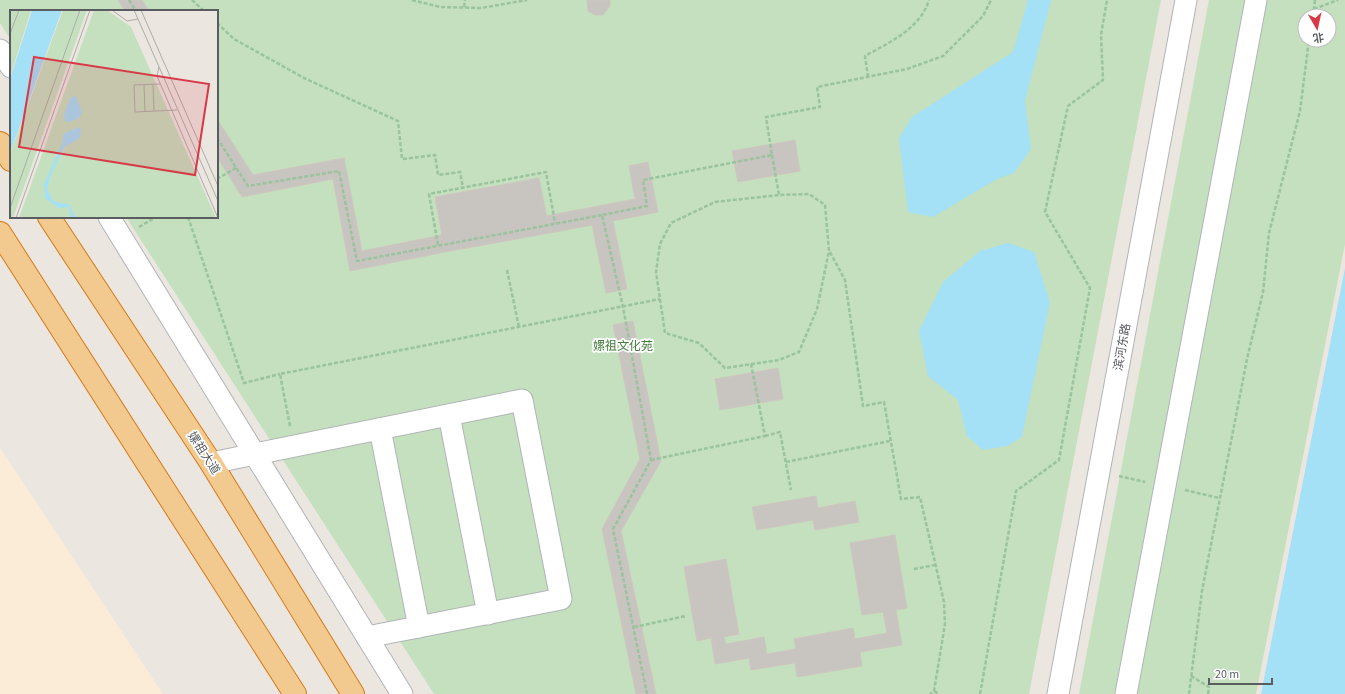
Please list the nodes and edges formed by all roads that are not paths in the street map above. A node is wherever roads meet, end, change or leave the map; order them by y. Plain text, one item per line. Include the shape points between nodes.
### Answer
1 (1186, 0) edge
2 (1256, 0) edge
3 (0, 50) edge
4 (10, 65) edge
5 (0, 143) edge
6 (10, 158) edge
7 (50, 218) edge
8 (111, 218) edge
9 (0, 233) edge
10 (449, 415) junction
11 (380, 429) junction
12 (255, 454) junction
13 (211, 463) junction
14 (488, 614) junction
15 (419, 627) junction
16 (367, 637) junction
17 (295, 694) edge
18 (353, 694) edge
19 (402, 694) edge
20 (1058, 694) edge
21 (1126, 694) edge

1 - 20 street, 滨河东路
2 - 21 street
3 - 4 street
5 - 6 highway
7 - 13 highway, 嫘祖大道
8 - 12 street
9 - 17 highway
10 - 11 street
10 - 14 street
10 - 14 street via 522,400 561,599
11 - 12 street
11 - 15 street
12 - 13 street
12 - 16 street
13 - 18 highway, 嫘祖大道
14 - 15 street
15 - 16 street
16 - 19 street

